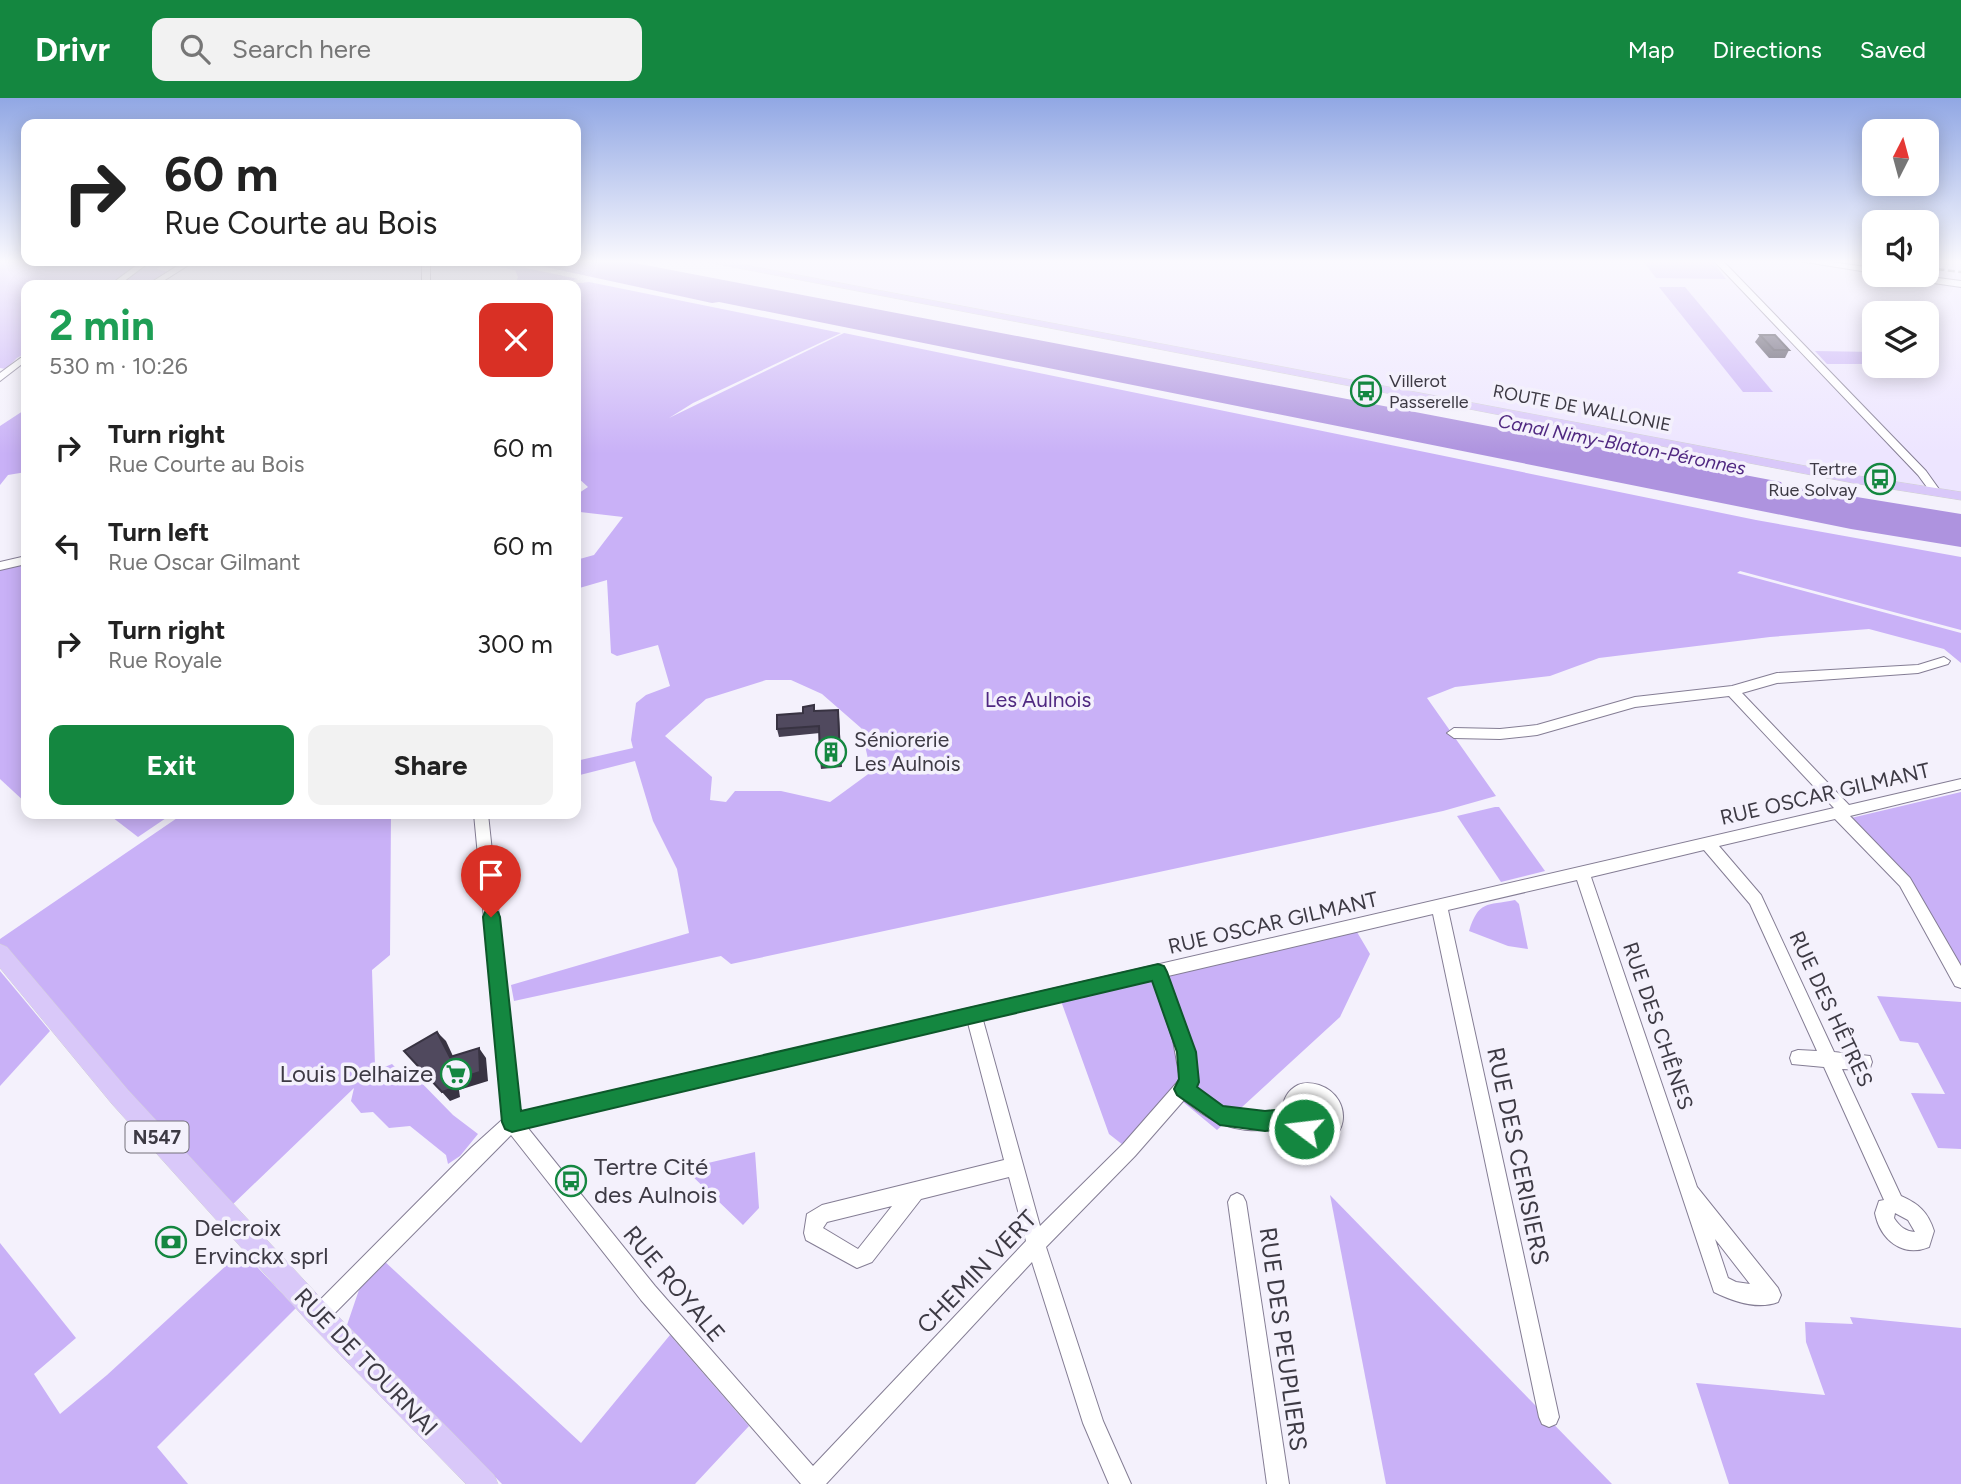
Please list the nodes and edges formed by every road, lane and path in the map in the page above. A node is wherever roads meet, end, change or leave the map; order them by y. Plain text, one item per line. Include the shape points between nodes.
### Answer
1 (1042, 325) edge
2 (1780, 325) edge
3 (21, 363) edge
4 (1, 377) edge
5 (1936, 492) junction
6 (1961, 496) edge
7 (21, 561) edge
8 (0, 566) edge
9 (1944, 661) dead end
10 (1732, 691) junction
11 (1454, 733) dead end
12 (1961, 784) edge
13 (1842, 812) junction
14 (482, 819) edge
15 (1707, 844) junction
16 (1582, 873) junction
17 (1440, 906) junction
18 (0, 953) edge
19 (1158, 972) junction
20 (1961, 981) edge
21 (974, 1015) junction
22 (1798, 1058) dead end
23 (1830, 1060) junction
24 (1864, 1062) dead end
25 (1181, 1093) junction
26 (1294, 1118) dead end
27 (512, 1122) junction
28 (1015, 1166) junction
29 (915, 1191) junction
30 (1690, 1194) junction
31 (1237, 1202) dead end
32 (1895, 1205) dead end
33 (1036, 1244) junction
34 (319, 1315) junction
35 (1549, 1417) dead end
36 (814, 1482) edge
37 (485, 1484) edge
38 (1120, 1484) edge
39 (1278, 1484) edge

1 - 5 main road, ROUTE DE WALLONIE
2 - 5 street
3 - 4 street
5 - 6 main road, ROUTE DE WALLONIE
7 - 8 street
9 - 10 street via 1918,669 1777,678
10 - 11 street via 1635,702 1537,730
10 - 13 street
12 - 13 street, RUE OSCAR GILMANT
13 - 15 street, RUE OSCAR GILMANT
13 - 20 street via 1905,882
14 - 27 street
15 - 16 street, RUE OSCAR GILMANT
15 - 23 street, RUE DES HÊTRES via 1756,900
16 - 17 street, RUE OSCAR GILMANT
16 - 30 street, RUE DES CHÊNES
17 - 19 street, RUE OSCAR GILMANT
17 - 35 street, RUE DES CERISIERS
18 - 34 main road, RUE DE TOURNAI / N547 via 120,1097
19 - 21 street, RUE OSCAR GILMANT
19 - 25 street via 1186,1052 1189,1082
21 - 27 street, RUE OSCAR GILMANT
21 - 28 street
22 - 23 street
23 - 24 street
23 - 32 street, RUE DES HÊTRES
25 - 26 street via 1231,1119
25 - 33 street, CHEMIN VERT
27 - 34 street
27 - 36 street, RUE ROYALE via 648,1293
28 - 29 street
28 - 33 street
29 - 29 street via 817,1216 813,1233 857,1259
30 - 30 street, RUE DES CHÊNES via 1721,1285 1735,1292 1771,1295
31 - 39 street, RUE DES PEUPLIERS
33 - 36 street, CHEMIN VERT
33 - 38 street via 1093,1423
34 - 37 main road, RUE DE TOURNAI / N547

